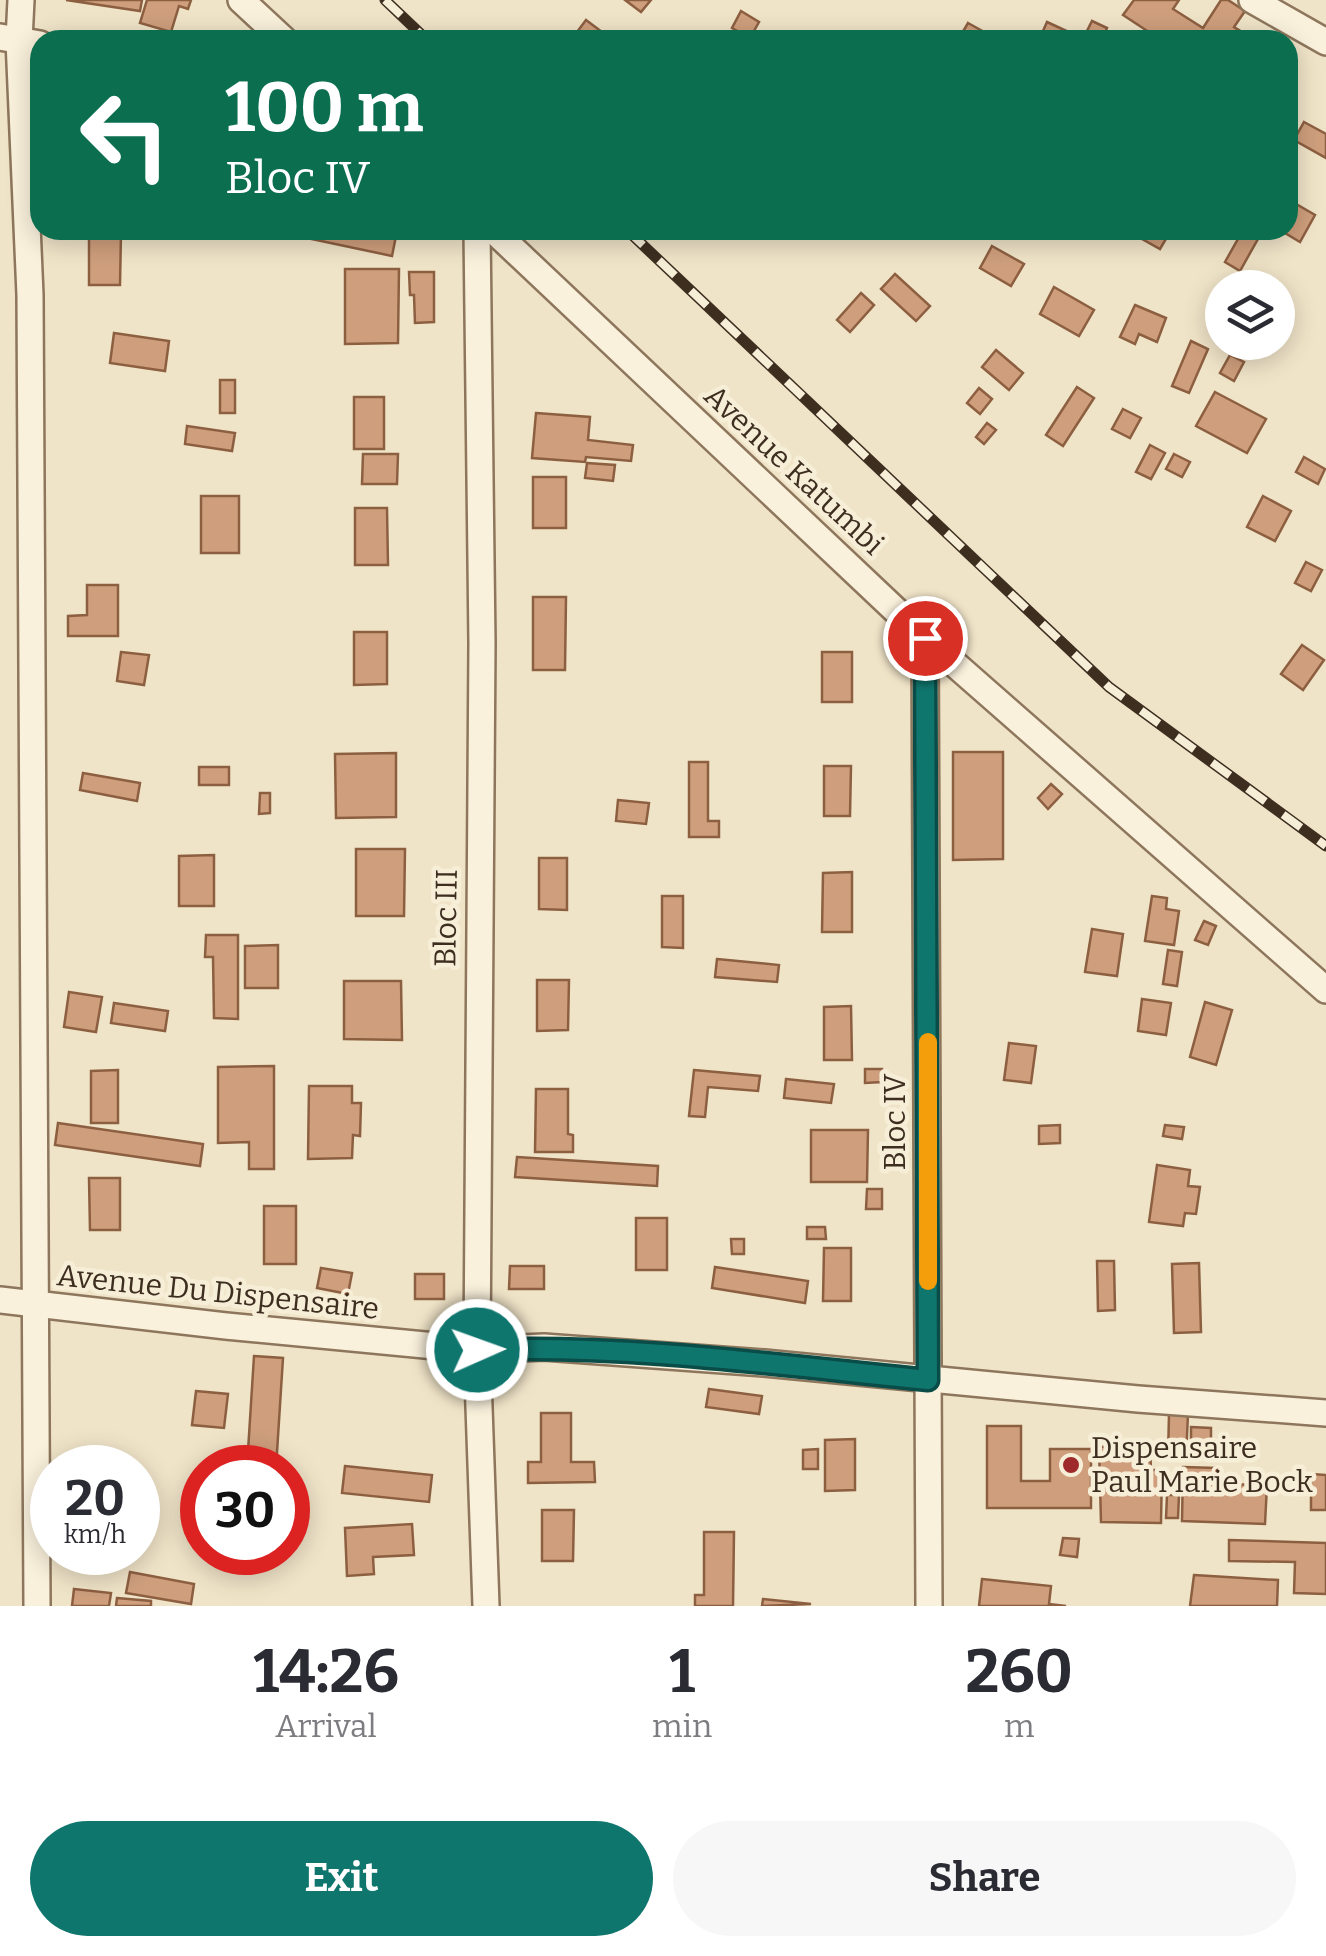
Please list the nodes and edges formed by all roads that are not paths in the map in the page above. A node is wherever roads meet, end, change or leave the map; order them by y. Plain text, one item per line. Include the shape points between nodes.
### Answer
1 (21, 0) edge
2 (241, 0) edge
3 (1252, 0) edge
4 (273, 30) edge
5 (20, 40) edge
6 (1326, 42) edge
7 (477, 240) edge
8 (504, 240) edge
9 (925, 638) junction
10 (1326, 990) edge
11 (0, 1300) edge
12 (35, 1306) junction
13 (477, 1350) junction
14 (928, 1380) junction
15 (1326, 1413) edge
16 (37, 1606) edge
17 (486, 1606) edge
18 (929, 1606) edge

1 - 5 street
2 - 4 street
3 - 6 street
5 - 12 street via 30,294
7 - 13 street, Bloc III
8 - 9 street, Avenue Katumbi
9 - 10 street, Avenue Katumbi
9 - 14 street, Bloc IV
11 - 12 street, Avenue Du Dispensaire
12 - 13 street, Avenue Du Dispensaire
12 - 16 street
13 - 14 street, Avenue Du Dispensaire via 544,1347
13 - 17 street, Bloc III
14 - 15 street, Avenue Du Dispensaire
14 - 18 street, Bloc IV

